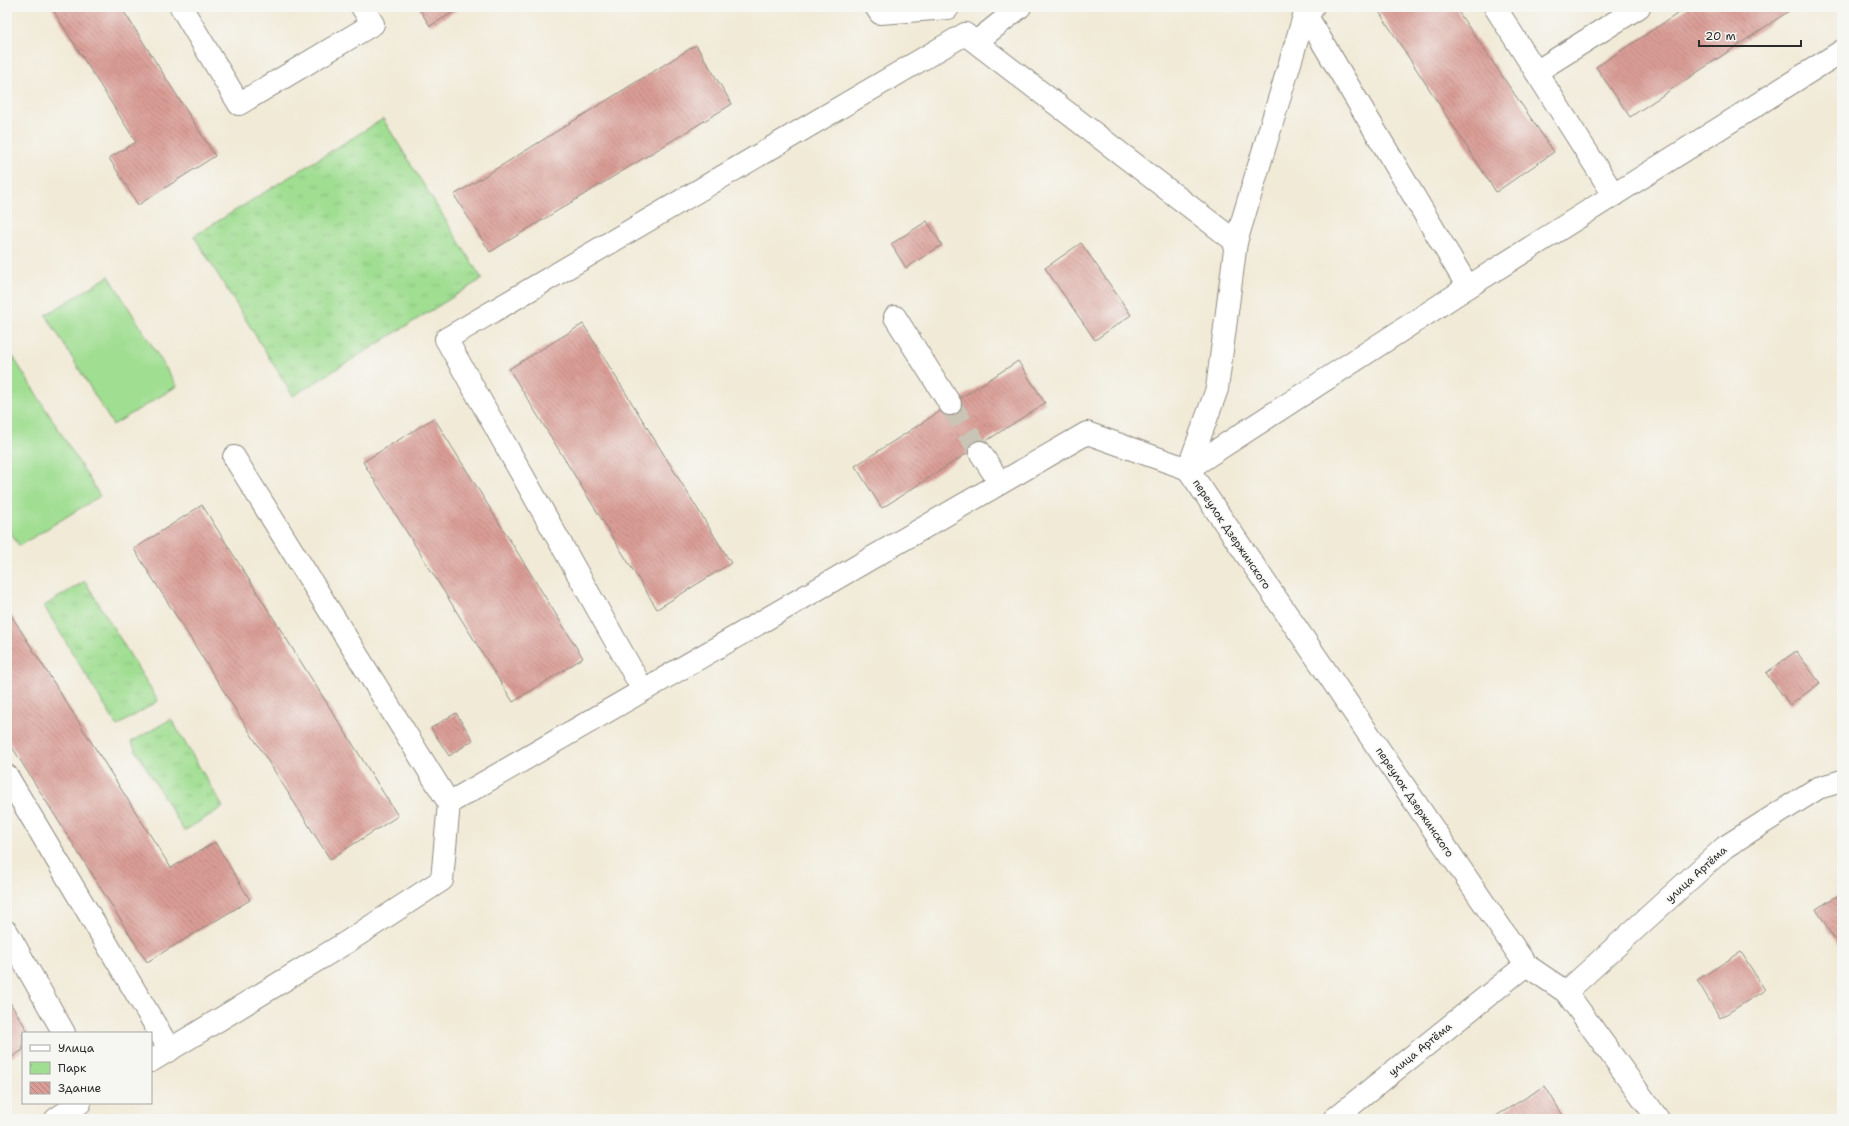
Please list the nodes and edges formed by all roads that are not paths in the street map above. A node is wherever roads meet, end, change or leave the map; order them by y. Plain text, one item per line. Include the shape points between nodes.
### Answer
1 (181, 7) edge
2 (362, 7) edge
3 (876, 7) edge
4 (947, 7) edge
5 (1020, 7) edge
6 (1495, 7) edge
7 (1639, 7) edge
8 (1308, 9) edge
9 (970, 38) junction
10 (1842, 51) edge
11 (1536, 72) junction
12 (1614, 195) junction
13 (1236, 242) junction
14 (1468, 287) junction
15 (895, 317) dead end
16 (950, 404) tunnel mouth
17 (980, 452) tunnel mouth
18 (234, 458) dead end
19 (1188, 469) junction
20 (1000, 483) junction
21 (643, 690) junction
22 (7, 776) edge
23 (1842, 782) edge
24 (449, 803) junction
25 (7, 932) edge
26 (1526, 965) junction
27 (1566, 992) junction
28 (63, 1032) edge
29 (170, 1050) junction
30 (152, 1060) edge
31 (78, 1104) edge
32 (1653, 1117) edge
33 (56, 1119) edge
34 (1334, 1119) edge

1 - 2 street via 239,104 373,24
3 - 4 street via 880,13
4 - 9 street
5 - 9 street
6 - 11 street
7 - 11 street
8 - 13 street
8 - 14 street
9 - 13 street
9 - 21 street via 446,339
10 - 12 street
11 - 12 street
12 - 14 street
13 - 19 street via 1217,390
14 - 19 street
15 - 16 street
17 - 20 street
18 - 24 street
19 - 20 street via 1087,433
19 - 26 street, переулок Дзержинского
20 - 21 street
21 - 24 street
22 - 29 street
23 - 27 street, улица Артёма via 1818,788 1725,847
24 - 29 street via 442,880 347,942
25 - 28 street
26 - 27 street, переулок Дзержинского
26 - 34 street, улица Артёма
27 - 32 street, переулок Дзержинского
29 - 30 street
31 - 33 street

